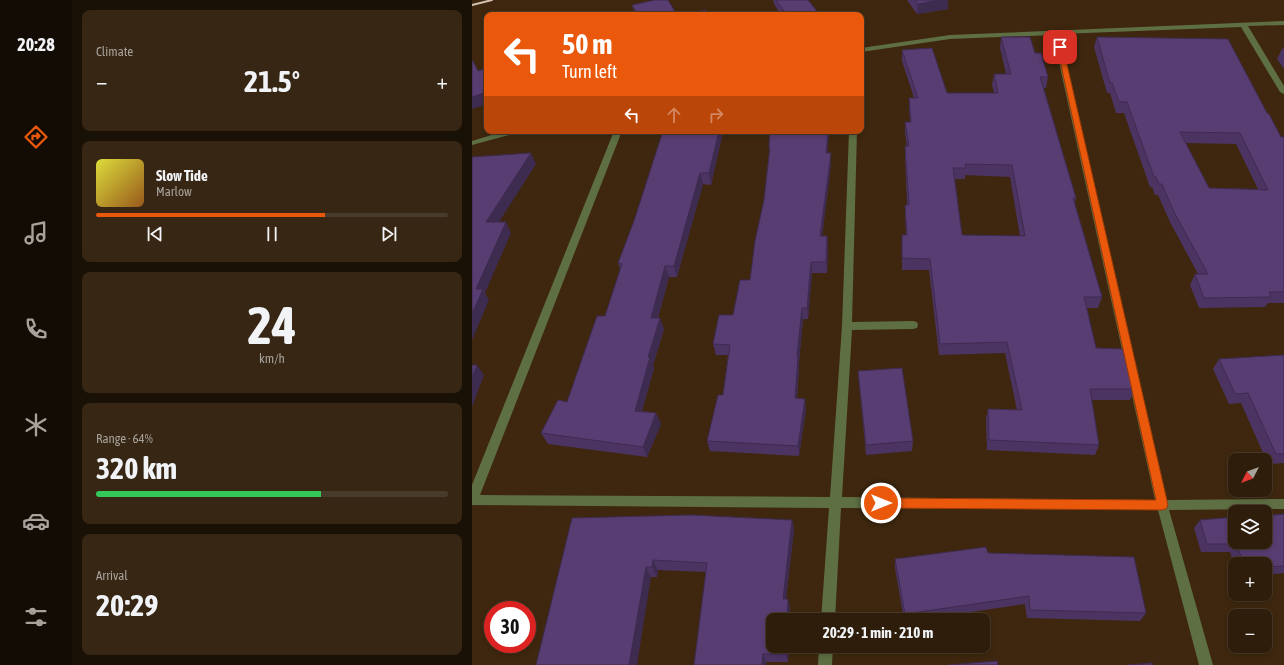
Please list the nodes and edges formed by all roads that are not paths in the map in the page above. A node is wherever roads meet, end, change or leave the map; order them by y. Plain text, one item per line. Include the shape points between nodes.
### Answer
1 (1284, 23) edge
2 (1243, 24) junction
3 (1056, 32) junction
4 (864, 50) edge
5 (1284, 92) edge
6 (504, 134) edge
7 (617, 134) edge
8 (853, 134) edge
9 (472, 143) edge
10 (913, 325) dead end
11 (847, 326) junction
12 (472, 500) edge
13 (834, 503) junction
14 (1284, 504) edge
15 (1162, 505) junction
16 (828, 613) edge
17 (826, 653) edge
18 (825, 665) edge
19 (1206, 665) edge

1 - 2 street
2 - 3 street
2 - 5 street
3 - 4 street via 950,37
3 - 15 street
6 - 9 street
7 - 12 street
8 - 11 street
10 - 11 street
11 - 13 street
12 - 13 street
13 - 15 street
13 - 16 street
14 - 15 street
15 - 19 street
17 - 18 street

